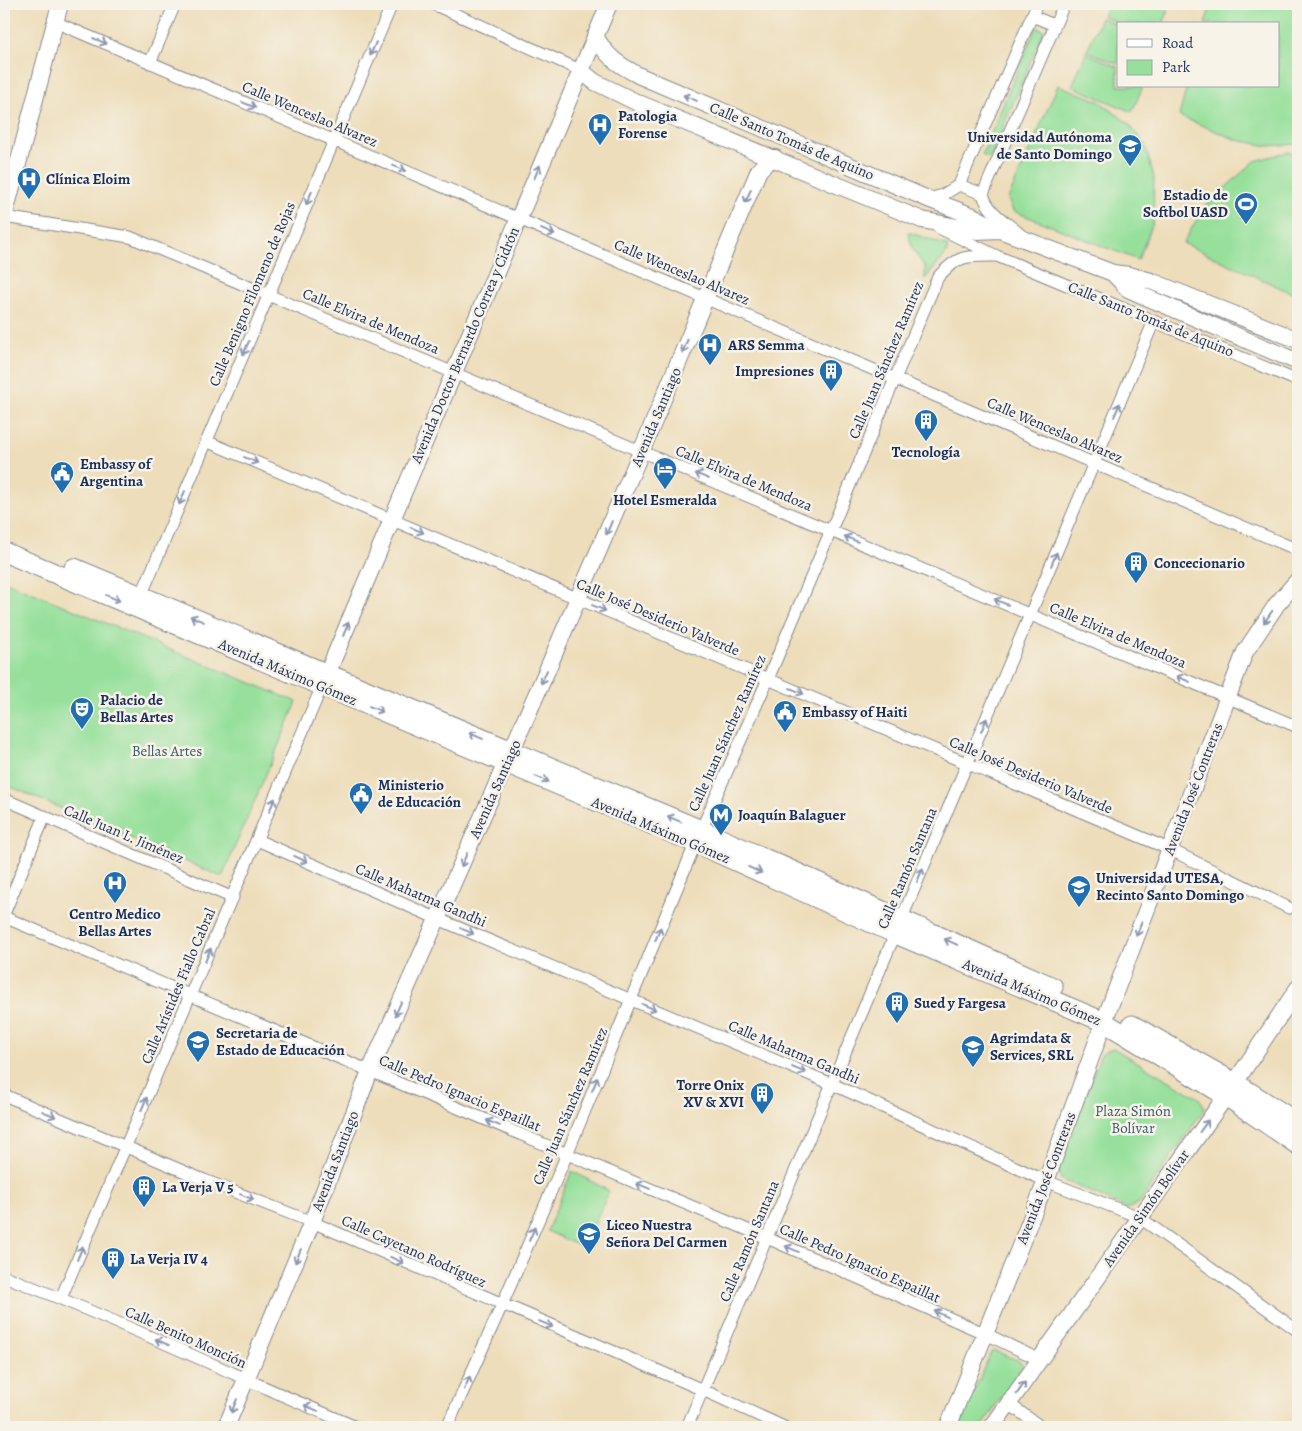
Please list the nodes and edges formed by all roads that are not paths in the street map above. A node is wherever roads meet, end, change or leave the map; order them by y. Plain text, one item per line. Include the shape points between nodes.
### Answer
1 (60, 4) edge
2 (175, 4) edge
3 (392, 4) edge
4 (433, 4) edge
5 (609, 4) edge
6 (1037, 4) edge
7 (1063, 4) edge
8 (1032, 16) junction
9 (55, 22) junction
10 (1054, 26) junction
11 (595, 36) junction
12 (150, 63) junction
13 (580, 70) junction
14 (334, 141) junction
15 (775, 158) junction
16 (959, 185) junction
17 (983, 194) junction
18 (928, 199) junction
19 (4, 217) edge
20 (518, 219) junction
21 (922, 220) junction
22 (1000, 230) junction
23 (1024, 238) junction
24 (997, 256) junction
25 (1113, 273) junction
26 (268, 295) junction
27 (705, 298) junction
28 (1154, 320) junction
29 (1298, 340) edge
30 (1298, 362) edge
31 (454, 372) junction
32 (895, 379) junction
33 (1298, 381) edge
34 (206, 441) junction
35 (642, 452) junction
36 (1094, 463) junction
37 (392, 520) junction
38 (830, 530) junction
39 (4, 538) edge
40 (1298, 550) edge
41 (4, 552) edge
42 (1298, 580) edge
43 (141, 596) junction
44 (578, 599) junction
45 (1030, 614) junction
46 (768, 679) junction
47 (325, 680) junction
48 (1228, 698) junction
49 (1298, 727) edge
50 (509, 758) junction
51 (967, 764) junction
52 (4, 798) edge
53 (45, 816) junction
54 (698, 837) junction
55 (257, 840) junction
56 (1169, 850) junction
57 (233, 898) junction
58 (1289, 908) dead end
59 (4, 916) edge
60 (438, 919) junction
61 (898, 927) junction
62 (1298, 988) edge
63 (190, 995) junction
64 (631, 999) junction
65 (1106, 1016) junction
66 (370, 1071) junction
67 (832, 1084) junction
68 (1230, 1089) junction
69 (4, 1095) edge
70 (1298, 1123) edge
71 (1298, 1145) edge
72 (126, 1146) junction
73 (567, 1154) junction
74 (1046, 1181) junction
75 (1139, 1217) junction
76 (312, 1222) junction
77 (767, 1238) junction
78 (4, 1276) edge
79 (61, 1298) junction
80 (502, 1306) junction
81 (1298, 1331) edge
82 (986, 1334) junction
83 (1040, 1360) junction
84 (246, 1380) junction
85 (703, 1390) junction
86 (1009, 1404) junction
87 (1298, 1422) edge
88 (226, 1427) edge
89 (356, 1427) edge
90 (447, 1427) edge
91 (687, 1427) edge
92 (784, 1427) edge
93 (948, 1427) edge
94 (992, 1427) edge
95 (1041, 1427) edge
96 (1294, 1427) edge

1 - 9 main road
2 - 12 street
3 -> 14 street, Calle Benigno Filomeno de Rojas
4 - 13 street
5 - 11 main road, Avenida Doctor Bernardo Correa y Cidrón
6 - 8 street
7 - 10 street
8 - 10 street
8 - 16 street
9 -> 12 street, Calle Wenceslao Alvarez
9 - 19 main road
10 - 17 street
11 - 13 main road, Avenida Doctor Bernardo Correa y Cidrón
18 -> 11 main road, Calle Santo Tomás de Aquino via 640,76 617,63
12 -> 14 street, Calle Wenceslao Alvarez
13 - 15 main road, Calle Santo Tomás de Aquino via 595,82 636,102
20 -> 13 main road, Avenida Doctor Bernardo Correa y Cidrón
14 -> 20 street, Calle Wenceslao Alvarez
14 -> 26 street, Calle Benigno Filomeno de Rojas
15 - 21 main road, Calle Santo Tomás de Aquino
15 -> 27 main road, Avenida Santiago via 759,170
16 - 17 street
16 - 18 street via 943,195
17 - 23 street via 991,211
18 - 22 main road, Calle Santo Tomás de Aquino via 974,216
19 - 26 street, Calle Elvira de Mendoza via 130,237
20 -> 27 street, Calle Wenceslao Alvarez
20 - 31 main road, Avenida Doctor Bernardo Correa y Cidrón
21 - 22 main road, Calle Santo Tomás de Aquino via 977,231
21 - 24 street, Calle Santo Tomás de Aquino
22 - 23 main road, Calle Santo Tomás de Aquino
23 - 25 main road, Calle Santo Tomás de Aquino
24 - 28 street, Calle Santo Tomás de Aquino
24 - 32 street, Calle Juan Sánchez Ramírez via 960,258 938,277
25 - 29 main road, Calle Santo Tomás de Aquino via 1151,281
25 - 30 main road via 1128,289
26 - 31 street, Calle Elvira de Mendoza
26 -> 34 street, Calle Benigno Filomeno de Rojas
27 - 32 street, Calle Wenceslao Alvarez
27 -> 35 main road, Avenida Santiago
28 - 33 street, Calle Santo Tomás de Aquino
36 -> 28 street, Calle Ramón Santana
31 - 35 street, Calle Elvira de Mendoza
31 - 37 main road, Avenida Doctor Bernardo Correa y Cidrón
32 - 36 street, Calle Wenceslao Alvarez
32 - 38 street, Calle Juan Sánchez Ramírez
34 -> 37 street, Calle José Desiderio Valverde
34 -> 43 street, Calle Benigno Filomeno de Rojas
38 -> 35 street, Calle Elvira de Mendoza
35 -> 44 main road, Avenida Santiago
36 - 40 street, Calle Wenceslao Alvarez
45 -> 36 street, Calle Ramón Santana
37 -> 44 street, Calle José Desiderio Valverde
47 -> 37 main road, Avenida Doctor Bernardo Correa y Cidrón
45 -> 38 street, Calle Elvira de Mendoza
38 - 46 street, Calle Juan Sánchez Ramírez
39 - 43 main road, Avenida Máximo Gómez
41 -> 47 main road, Avenida Máximo Gómez
42 -> 48 main road, Avenida José Contreras via 1277,604 1245,652
47 -> 43 main road, Avenida Máximo Gómez
44 -> 46 street, Calle José Desiderio Valverde
44 -> 50 main road, Avenida Santiago
48 -> 45 street, Calle Elvira de Mendoza
51 -> 45 street, Calle Ramón Santana
46 -> 51 street, Calle José Desiderio Valverde
46 - 54 street, Calle Juan Sánchez Ramírez
47 - 50 main road, Avenida Máximo Gómez
55 -> 47 street, Calle Arístides Fiallo Cabral
48 - 49 street, Calle Elvira de Mendoza
48 - 56 main road, Avenida José Contreras
50 - 54 main road, Avenida Máximo Gómez
50 -> 60 main road, Avenida Santiago
51 - 56 street, Calle José Desiderio Valverde
61 -> 51 street, Calle Ramón Santana
52 - 53 street, Calle Juan L. Jiménez
53 - 57 street, Calle Juan L. Jiménez
53 - 59 street
54 - 61 main road, Avenida Máximo Gómez
64 -> 54 street, Calle Juan Sánchez Ramírez
55 - 57 street, Calle Arístides Fiallo Cabral
55 -> 60 street, Calle Mahatma Gandhi
56 - 58 street, Calle José Desiderio Valverde
56 -> 65 main road, Avenida José Contreras
63 -> 57 street, Calle Arístides Fiallo Cabral
59 - 63 street, Calle Pedro Ignacio Espaillat
60 -> 64 street, Calle Mahatma Gandhi
60 -> 66 main road, Avenida Santiago
61 - 65 main road, Avenida Máximo Gómez
61 - 67 street, Calle Ramón Santana
62 - 68 main road, Avenida Simón Bolívar
63 - 66 street, Calle Pedro Ignacio Espaillat
72 -> 63 street, Calle Arístides Fiallo Cabral
64 -> 67 street, Calle Mahatma Gandhi
73 -> 64 street, Calle Juan Sánchez Ramírez
65 - 68 main road, Avenida Máximo Gómez
65 - 74 main road, Avenida José Contreras
73 -> 66 street, Calle Pedro Ignacio Espaillat
66 - 76 main road, Avenida Santiago
67 - 74 street, Calle Mahatma Gandhi
67 - 77 street, Calle Ramón Santana
68 - 70 main road, Avenida Máximo Gómez
68 - 71 main road, Avenida Máximo Gómez
75 -> 68 main road, Avenida Simón Bolívar
69 -> 72 street, Calle Cayetano Rodríguez
72 -> 76 street, Calle Cayetano Rodríguez
79 -> 72 street, Calle Arístides Fiallo Cabral
77 -> 73 street, Calle Pedro Ignacio Espaillat
80 -> 73 street, Calle Juan Sánchez Ramírez
74 - 75 street, Calle Mahatma Gandhi
74 - 82 main road, Avenida José Contreras
75 - 81 street, Calle Mahatma Gandhi
75 - 83 main road, Avenida Simón Bolívar
76 -> 80 street, Calle Cayetano Rodríguez
76 -> 84 main road, Avenida Santiago
82 -> 77 street, Calle Pedro Ignacio Espaillat
77 - 85 street, Calle Ramón Santana
78 - 79 street, Calle Benito Monción
84 -> 79 street, Calle Benito Monción
80 -> 85 street, Calle Cayetano Rodríguez
90 -> 80 street, Calle Juan Sánchez Ramírez
82 - 83 street, Calle Pedro Ignacio Espaillat
82 - 93 main road, Avenida José Contreras
86 -> 83 main road, Avenida Simón Bolívar
84 -> 88 main road, Avenida Santiago
89 -> 84 street, Calle Benito Monción
85 - 91 street, Calle Ramón Santana
85 - 92 street, Calle Cayetano Rodríguez
86 - 94 main road, Avenida Simón Bolívar
86 - 95 street
87 - 96 street

